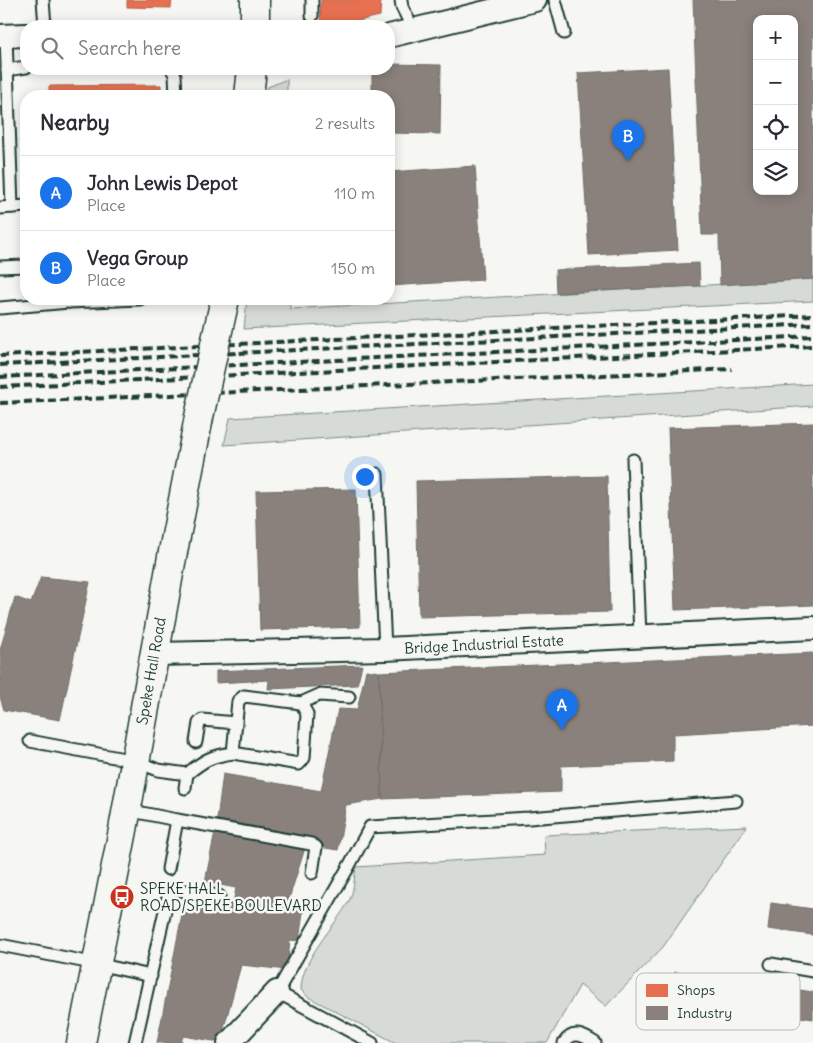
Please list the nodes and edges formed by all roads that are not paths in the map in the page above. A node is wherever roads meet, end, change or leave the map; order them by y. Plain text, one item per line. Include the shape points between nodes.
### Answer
1 (44, 0) edge
2 (255, 0) edge
3 (312, 0) edge
4 (400, 0) edge
5 (535, 0) edge
6 (555, 0) edge
7 (312, 16) dead end
8 (45, 20) edge
9 (254, 20) edge
10 (413, 29) junction
11 (564, 32) dead end
12 (395, 34) edge
13 (11, 36) edge
14 (20, 68) edge
15 (7, 70) junction
16 (175, 75) edge
17 (251, 75) edge
18 (176, 90) edge
19 (250, 90) edge
20 (20, 207) edge
21 (6, 208) edge
22 (20, 266) edge
23 (0, 268) edge
24 (26, 305) edge
25 (224, 305) edge
26 (0, 308) edge
27 (633, 460) dead end
28 (377, 474) dead end
29 (813, 628) edge
30 (640, 636) junction
31 (385, 649) junction
32 (154, 654) junction
33 (349, 697) dead end
34 (301, 703) junction
35 (236, 724) junction
36 (30, 740) dead end
37 (196, 742) dead end
38 (233, 753) junction
39 (135, 761) junction
40 (187, 774) junction
41 (185, 788) dead end
42 (736, 801) dead end
43 (127, 810) junction
44 (177, 820) junction
45 (168, 869) dead end
46 (312, 873) dead end
47 (219, 896) dead end
48 (0, 945) edge
49 (97, 964) junction
50 (771, 964) dead end
51 (813, 971) edge
52 (151, 976) junction
53 (276, 992) junction
54 (81, 1043) edge
55 (135, 1043) edge
56 (229, 1043) edge
57 (372, 1043) edge
58 (564, 1043) edge
59 (596, 1043) edge

1 - 8 lane
2 - 9 highway
3 - 7 lane
4 - 10 lane
5 - 10 street
6 - 11 lane
10 - 12 street
13 - 15 lane
14 - 15 lane
15 - 21 lane
16 - 18 lane
17 - 19 highway
20 - 21 lane
22 - 23 lane
24 - 26 lane
25 - 32 highway, Speke Hall Road, bridge
27 - 30 lane
28 - 31 lane
29 - 30 street, Bridge Industrial Estate
30 - 31 street, Bridge Industrial Estate
31 - 32 street, Bridge Industrial Estate
32 - 39 highway, Speke Hall Road
33 - 34 lane via 319,695
34 - 35 lane via 244,696 238,701
34 - 38 lane via 307,714 304,758 299,764
35 - 37 lane via 202,720
35 - 38 lane
36 - 39 lane
38 - 40 lane via 216,755
39 - 40 lane via 158,770
39 - 43 highway, Speke Hall Road
40 - 41 lane
42 - 53 lane via 370,827
43 - 44 lane
43 - 49 highway, Speke Hall Road
44 - 45 lane
44 - 46 lane via 311,844 316,846
47 - 52 lane via 178,890 169,893
48 - 49 lane
49 - 52 lane
49 - 54 highway, Speke Hall Road
50 - 51 lane
52 - 55 lane
53 - 56 street
53 - 57 lane
58 - 59 lane via 573,1035 581,1034

